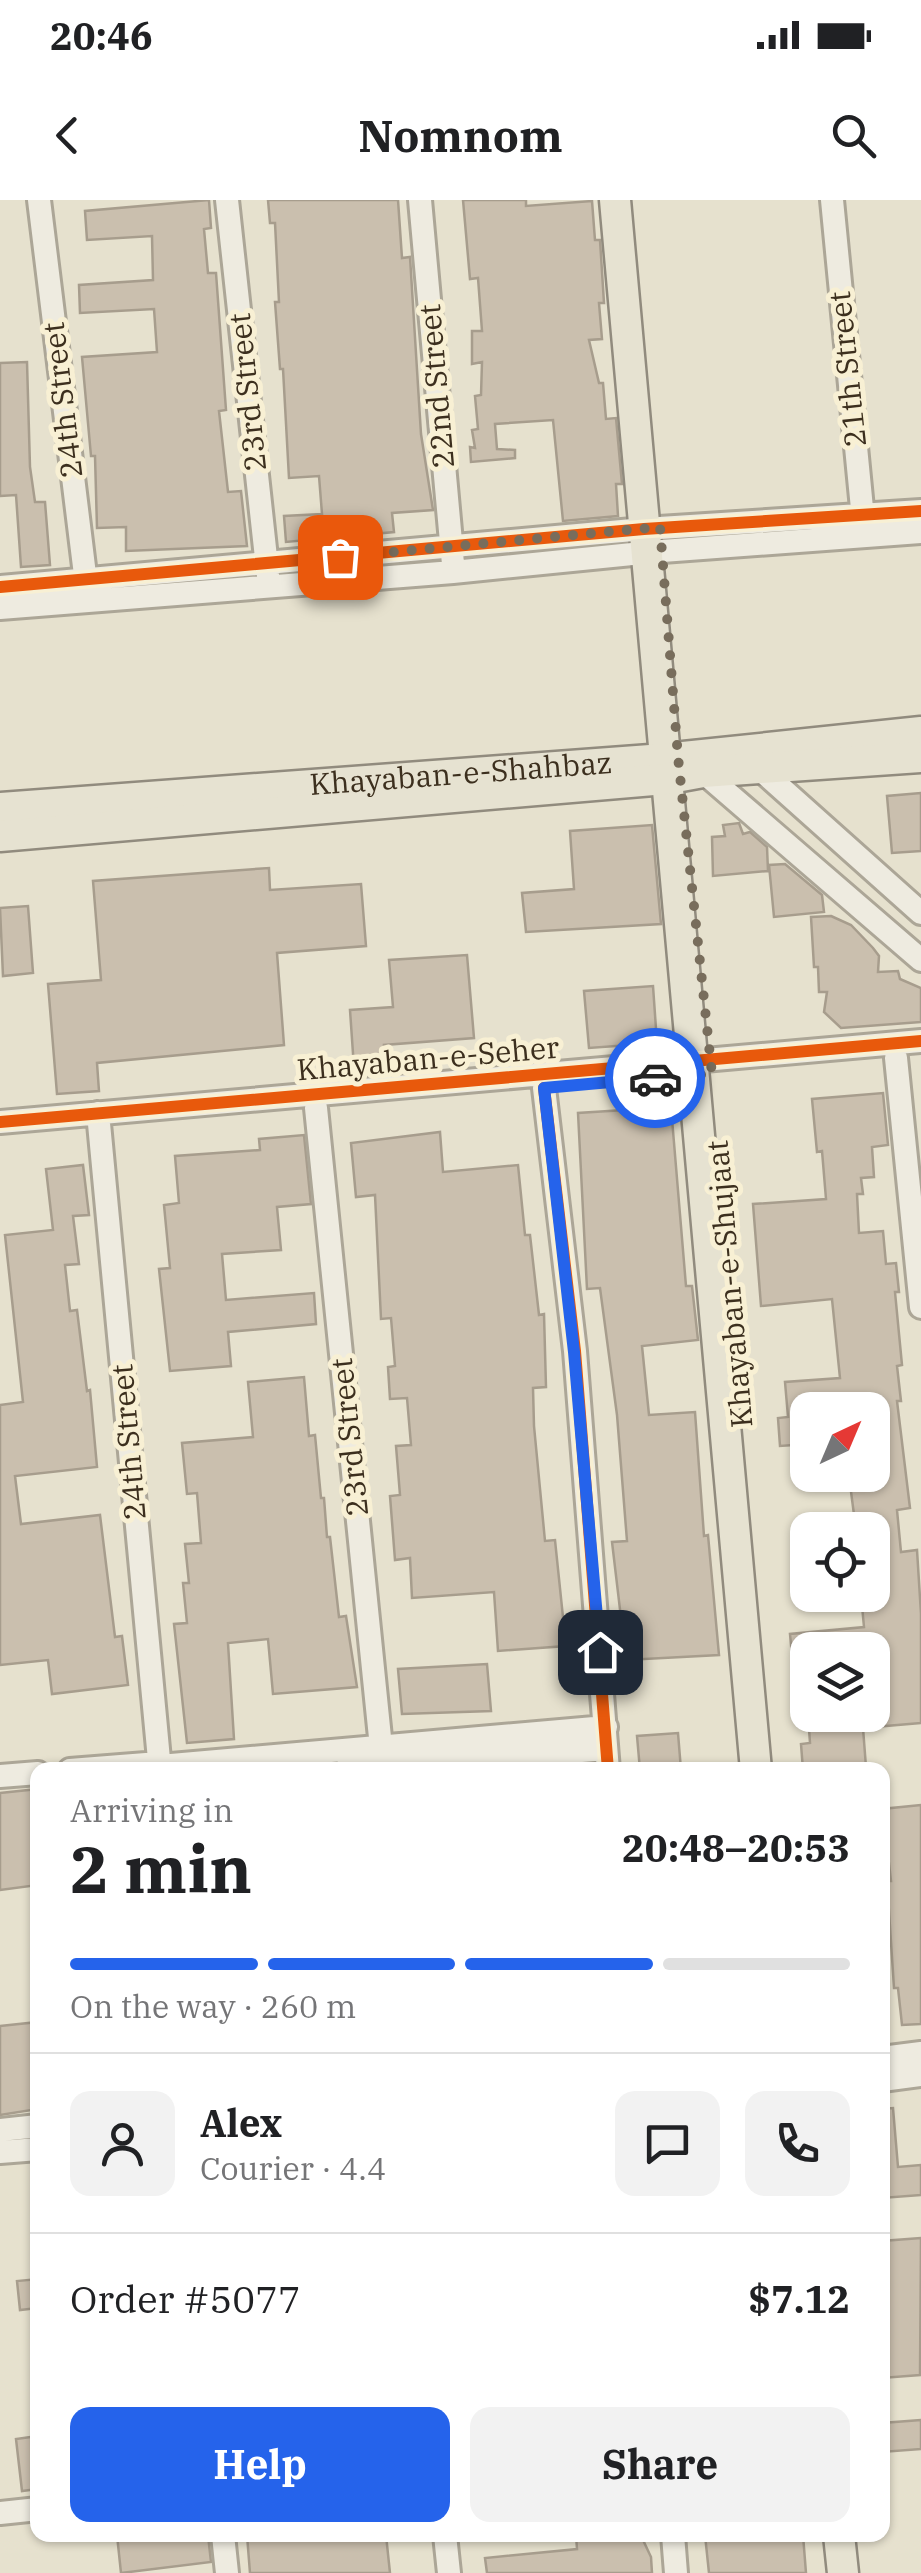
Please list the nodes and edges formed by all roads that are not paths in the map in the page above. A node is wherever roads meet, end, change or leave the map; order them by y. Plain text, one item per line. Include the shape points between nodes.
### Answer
1 (39, 200) edge
2 (227, 200) edge
3 (420, 200) edge
4 (615, 200) edge
5 (634, 200) edge
6 (832, 200) edge
7 (921, 510) edge
8 (864, 527) junction
9 (921, 532) edge
10 (653, 540) junction
11 (452, 548) junction
12 (454, 572) junction
13 (267, 574) junction
14 (0, 587) edge
15 (87, 590) junction
16 (0, 608) edge
17 (921, 732) edge
18 (921, 757) edge
19 (678, 769) junction
20 (761, 770) junction
21 (0, 808) edge
22 (0, 836) edge
23 (921, 914) edge
24 (921, 960) edge
25 (921, 1041) edge
26 (921, 1056) edge
27 (896, 1058) junction
28 (702, 1067) junction
29 (544, 1088) junction
30 (316, 1108) junction
31 (98, 1120) junction
32 (0, 1122) edge
33 (0, 1136) edge
34 (918, 1241) edge
35 (921, 1307) edge
36 (607, 1749) edge
37 (382, 1757) junction
38 (160, 1762) edge
39 (259, 1762) edge
40 (367, 1762) edge
41 (755, 1762) edge
42 (771, 1762) edge
43 (30, 1773) edge
44 (0, 1776) edge
45 (921, 2053) edge
46 (890, 2057) edge
47 (921, 2075) edge
48 (890, 2079) edge
49 (30, 2127) edge
50 (0, 2130) edge
51 (30, 2150) edge
52 (0, 2152) edge
53 (30, 2509) edge
54 (0, 2513) edge
55 (225, 2542) edge
56 (446, 2542) edge
57 (674, 2542) edge
58 (823, 2542) edge
59 (840, 2542) edge
60 (227, 2573) edge
61 (448, 2573) edge
62 (676, 2573) edge
63 (825, 2573) edge
64 (842, 2573) edge

1 - 15 street, 24th Street
2 - 13 street, 23rd Street
3 - 11 street, 22nd Street
4 - 10 main road
5 - 10 main road
6 - 8 street, 21th Street
7 - 8 street
8 - 9 street
8 - 10 street
10 - 11 street
10 - 12 street
10 - 19 main road
11 - 12 street, 22nd Street
11 - 13 street
12 - 13 street
13 - 15 street
14 - 15 street
15 - 16 street
17 - 19 main road, Khayaban-e-Shahbaz
18 - 20 main road, Khayaban-e-Shahbaz
19 - 20 main road, Khayaban-e-Shahbaz
19 - 21 main road, Khayaban-e-Shahbaz
19 - 22 main road, Khayaban-e-Shahbaz
19 - 24 street
19 - 28 main road
20 - 23 street
25 - 28 street, Khayaban-e-Seher
26 - 27 street, Khayaban-e-Seher
27 - 28 street, Khayaban-e-Seher
27 - 34 street
28 - 29 street, Khayaban-e-Seher
28 - 31 street, Khayaban-e-Seher
28 - 41 main road, Khayaban-e-Shujaat
28 - 42 main road, Khayaban-e-Shujaat
29 - 30 street, Khayaban-e-Seher
29 - 36 street
30 - 31 street, Khayaban-e-Seher
30 - 37 street, 23rd Street
31 - 32 street, Khayaban-e-Seher
31 - 33 street, Khayaban-e-Seher
31 - 38 street, 24th Street
34 - 35 street
36 - 37 street
37 - 39 street
37 - 40 street
43 - 44 street
45 - 46 street
47 - 48 street
49 - 50 street
51 - 52 street
53 - 54 street
55 - 60 street
56 - 61 street
57 - 62 street
58 - 63 main road
59 - 64 main road

